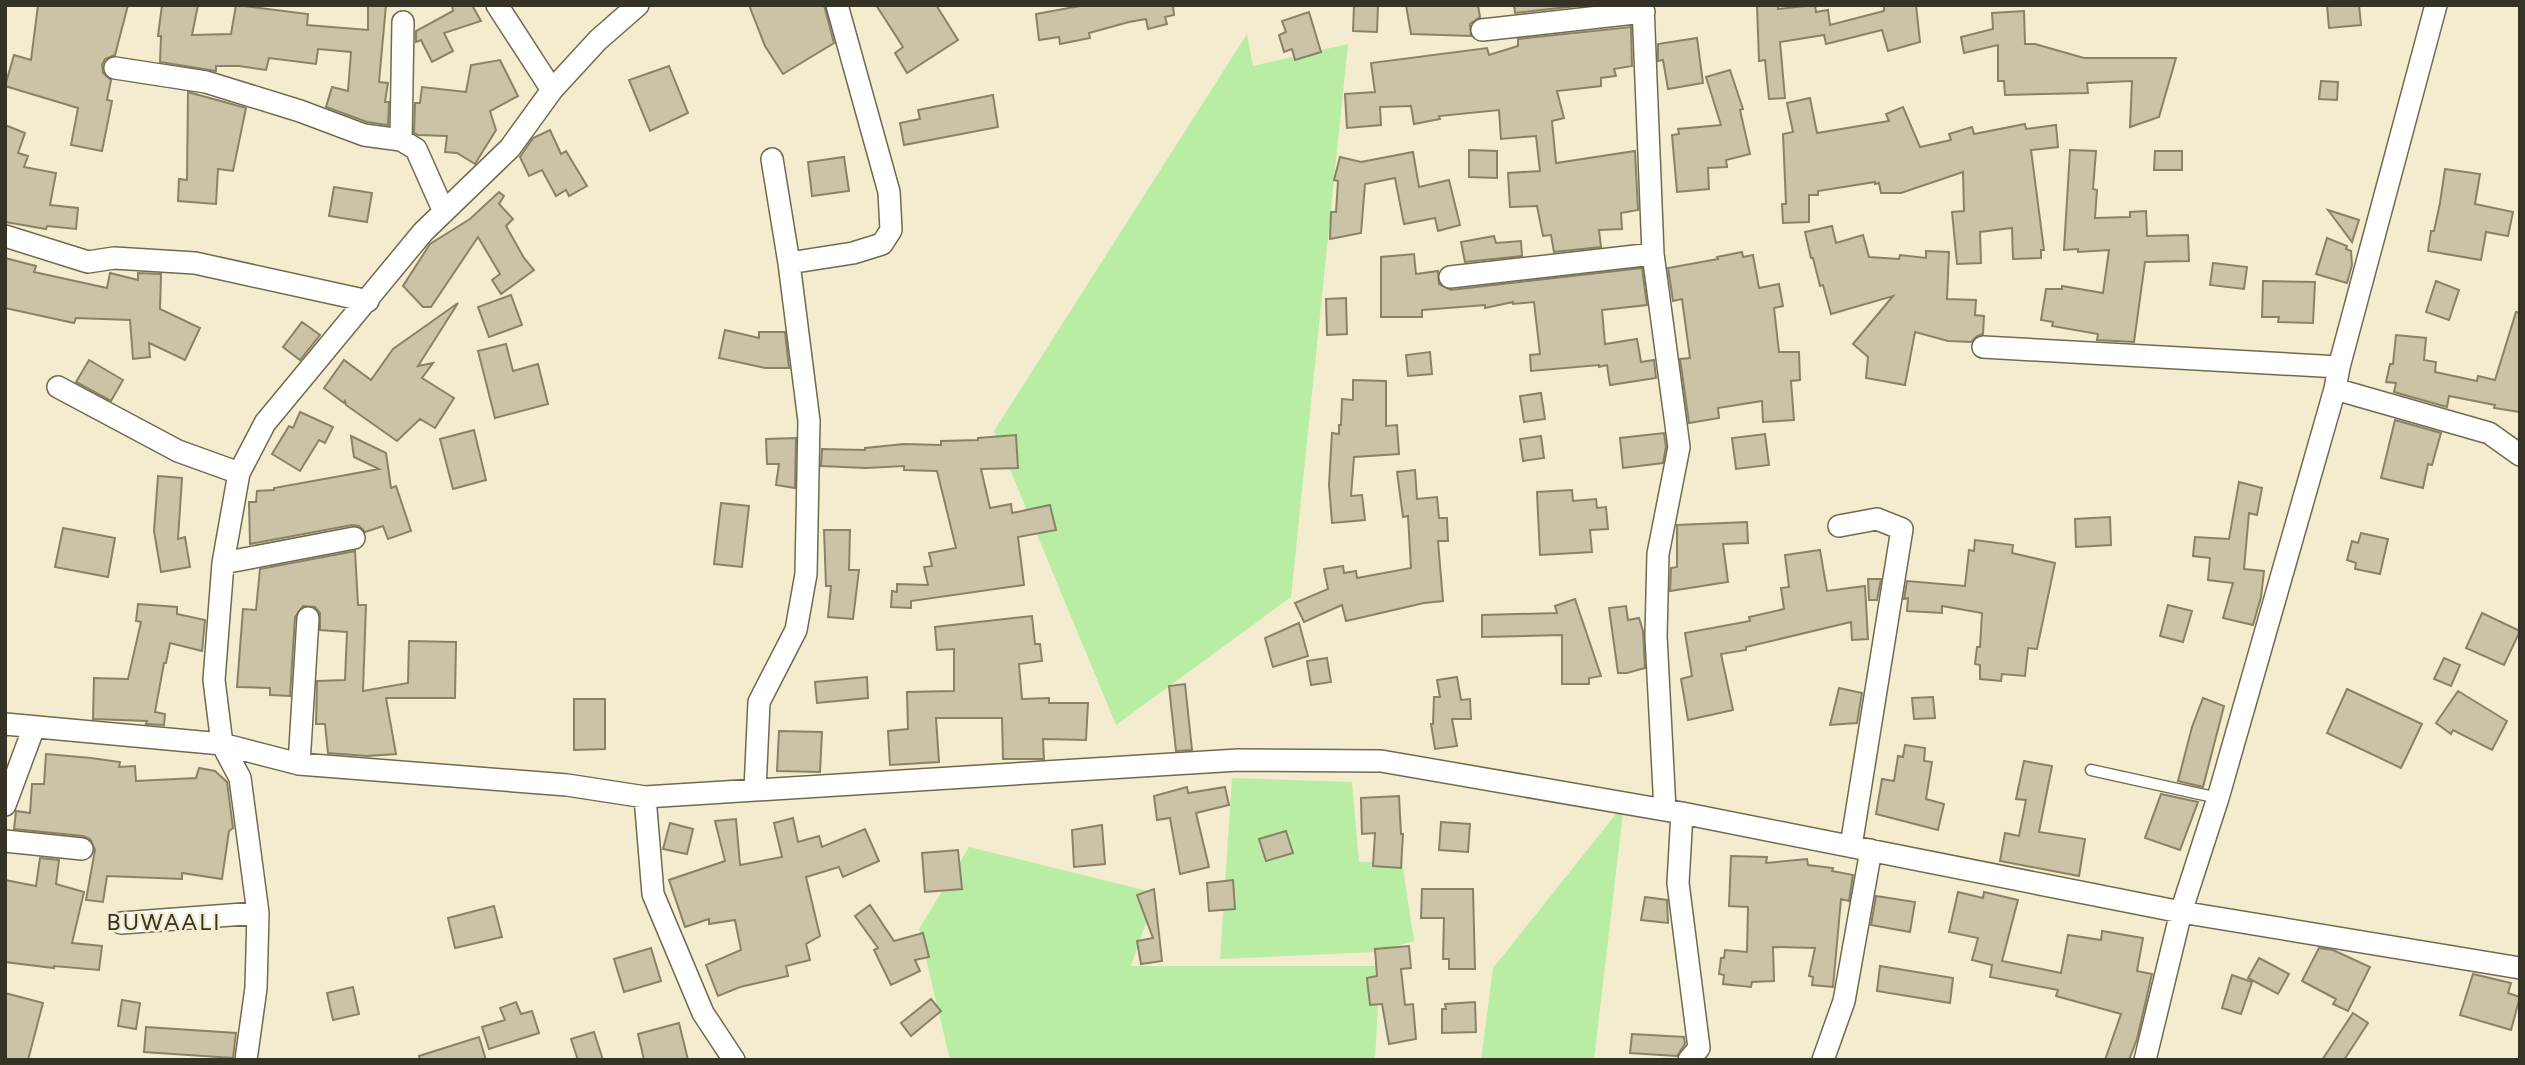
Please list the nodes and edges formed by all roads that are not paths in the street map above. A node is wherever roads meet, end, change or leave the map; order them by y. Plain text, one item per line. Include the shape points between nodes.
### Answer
1 (496, 5) edge
2 (638, 5) edge
3 (837, 5) edge
4 (2437, 5) edge
5 (1643, 9) edge
6 (403, 22) dead end
7 (1482, 30) dead end
8 (115, 68) dead end
9 (552, 90) junction
10 (401, 140) junction
11 (772, 159) dead end
12 (444, 212) junction
13 (5, 236) edge
14 (1653, 254) junction
15 (789, 263) junction
16 (1450, 277) dead end
17 (368, 301) junction
18 (1983, 347) dead end
19 (2339, 367) junction
20 (58, 387) dead end
21 (2335, 389) junction
22 (2520, 455) edge
23 (239, 473) junction
24 (1839, 526) dead end
25 (354, 538) dead end
26 (223, 563) junction
27 (308, 618) dead end
28 (5, 724) edge
29 (34, 727) junction
30 (222, 744) junction
31 (299, 764) junction
32 (2091, 770) dead end
33 (755, 790) junction
34 (645, 797) junction
35 (2218, 798) junction
36 (5, 805) edge
37 (1673, 811) junction
38 (5, 841) edge
39 (1861, 848) junction
40 (82, 849) dead end
41 (2181, 912) junction
42 (258, 913) junction
43 (121, 923) dead end
44 (2520, 968) edge
45 (246, 1060) edge
46 (734, 1060) edge
47 (1689, 1060) edge
48 (1823, 1060) edge
49 (2145, 1060) edge

1 - 9 street
2 - 9 street
3 - 15 street via 889,192 891,230 883,244
4 - 19 street
5 - 7 street
5 - 14 street
6 - 10 street
8 - 10 street via 206,82 364,135
9 - 12 street via 510,148
10 - 12 street via 416,149
11 - 15 street
12 - 17 street
13 - 17 street via 88,262 114,258 195,263
14 - 16 street
14 - 37 street via 1679,447 1658,554 1656,636
15 - 33 street via 809,421 806,574 796,630 760,702
17 - 23 street via 265,423
18 - 19 street
19 - 21 street
20 - 23 street via 178,451
21 - 22 street via 2489,433
21 - 35 street
23 - 26 street
24 - 39 street via 1877,519 1902,529
25 - 26 street
26 - 30 street via 214,680
27 - 31 street
28 - 29 street
29 - 30 street
29 - 36 street
30 - 31 street
30 - 42 street via 240,778
31 - 34 street via 567,785
32 - 35 lane
33 - 34 street
33 - 37 street via 1238,760 1381,761
34 - 46 street via 653,894 703,1013
35 - 41 street
37 - 39 street
37 - 47 street via 1699,1048
38 - 40 street
39 - 41 street
39 - 48 street via 1844,1001
41 - 44 street
41 - 49 street
42 - 43 street
42 - 45 street via 256,988

